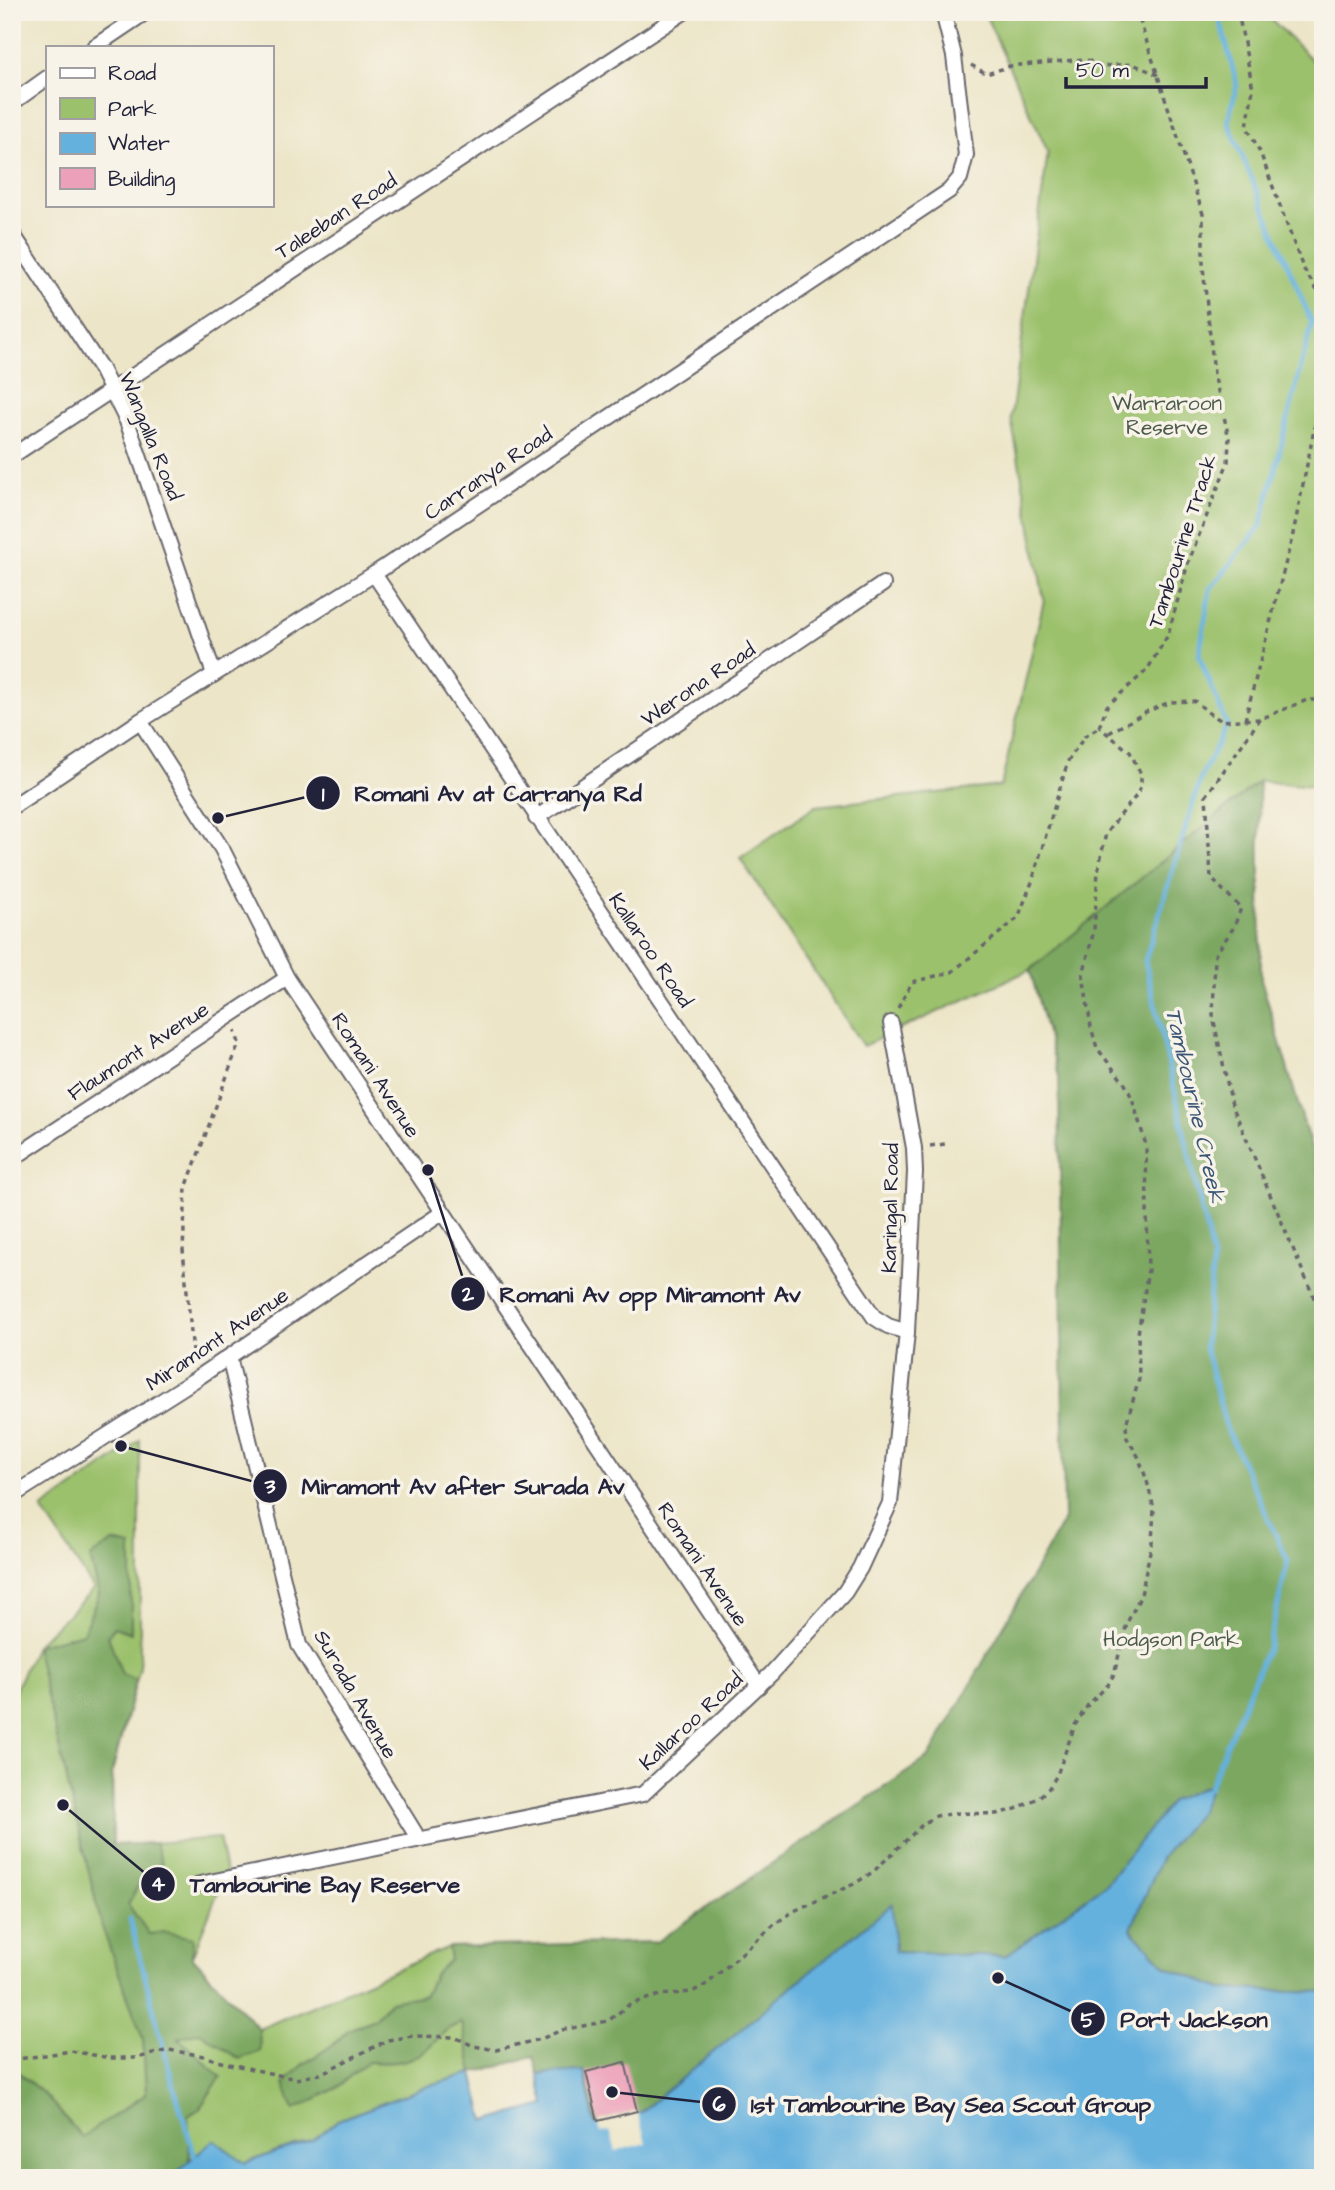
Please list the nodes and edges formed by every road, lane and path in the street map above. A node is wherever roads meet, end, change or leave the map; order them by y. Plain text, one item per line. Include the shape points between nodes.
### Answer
1 (146, 12) edge
2 (684, 12) edge
3 (943, 12) edge
4 (1137, 12) edge
5 (1238, 12) edge
6 (95, 46) edge
7 (954, 56) junction
8 (1159, 75) junction
9 (46, 79) edge
10 (12, 103) edge
11 (12, 233) edge
12 (1323, 300) edge
13 (112, 389) junction
14 (1323, 403) edge
15 (12, 456) edge
16 (374, 574) junction
17 (883, 584) dead end
18 (214, 674) junction
19 (1323, 701) edge
20 (1260, 719) junction
21 (1243, 720) junction
22 (140, 721) junction
23 (1099, 727) junction
24 (1108, 734) junction
25 (12, 807) edge
26 (537, 818) junction
27 (287, 978) junction
28 (230, 1015) junction
29 (891, 1023) joint
30 (12, 1159) edge
31 (442, 1213) junction
32 (1323, 1319) edge
33 (907, 1332) junction
34 (905, 1353) joint
35 (229, 1357) junction
36 (196, 1379) junction
37 (12, 1496) edge
38 (760, 1686) junction
39 (416, 1840) junction
40 (200, 1884) dead end
41 (12, 2060) edge

1 - 6 street
2 - 13 street, Taleeban Road
3 - 7 street
4 - 8 path, Tambourine Track
5 - 12 path via 1253,89 1247,127 1303,268
7 - 8 path via 987,74 1010,66 1085,60 1101,65 1133,64
7 - 16 street, Carranya Road via 966,155 960,178 949,191
8 - 23 path, Tambourine Track via 1203,214 1203,267 1214,374 1229,438 1227,462 1188,563 1168,635 1147,670 1107,706
9 - 10 street
11 - 13 street, Wangalla Road
13 - 15 street, Taleeban Road
13 - 18 street, Wangalla Road via 138,449
14 - 21 path
16 - 18 street, Carranya Road
16 - 26 street, Kallaroo Road
17 - 26 street, Werona Road
18 - 22 street, Carranya Road
19 - 20 path via 1307,700
20 - 21 path
20 - 32 path via 1206,796 1211,878 1241,908 1215,955 1213,1017 1232,1105
21 - 24 path via 1222,721 1195,701 1170,702
22 - 25 street, Carranya Road
22 - 27 street, Romani Avenue via 222,849
23 - 24 path
23 - 29 path, Tambourine Track via 1085,736 1068,761 1018,918 952,972 912,982
24 - 41 path via 1130,752 1141,774 1140,786 1106,834 1094,930 1083,975 1097,1048 1125,1084 1146,1145 1147,1270 1138,1334 1139,1379 1126,1425 1154,1509 1141,1595 1127,1623 1114,1674 1075,1725 1049,1788 1016,1809 996,1814 936,1816 856,1884 776,1923 707,1984 692,1992 660,1994 630,2004 608,2021 541,2039 496,2050 454,2037 388,2040 307,2078 282,2077 169,2050 137,2058 71,2051
26 - 33 street, Kallaroo Road via 874,1317
27 - 28 street, Flaumont Avenue
27 - 31 street, Romani Avenue
28 - 30 street, Flaumont Avenue
28 - 36 path via 239,1043 186,1188 183,1250
29 - 33 street, Karingal Road via 914,1148
31 - 35 street, Miramont Avenue
31 - 38 street, Romani Avenue
33 - 34 street, Karingal Road
34 - 38 street, Kallaroo Road via 892,1489 884,1518 845,1592
35 - 36 street, Miramont Avenue
35 - 39 street, Surada Avenue via 299,1645
36 - 37 street, Miramont Avenue
38 - 39 street, Kallaroo Road via 643,1794
39 - 40 street, Kallaroo Road

